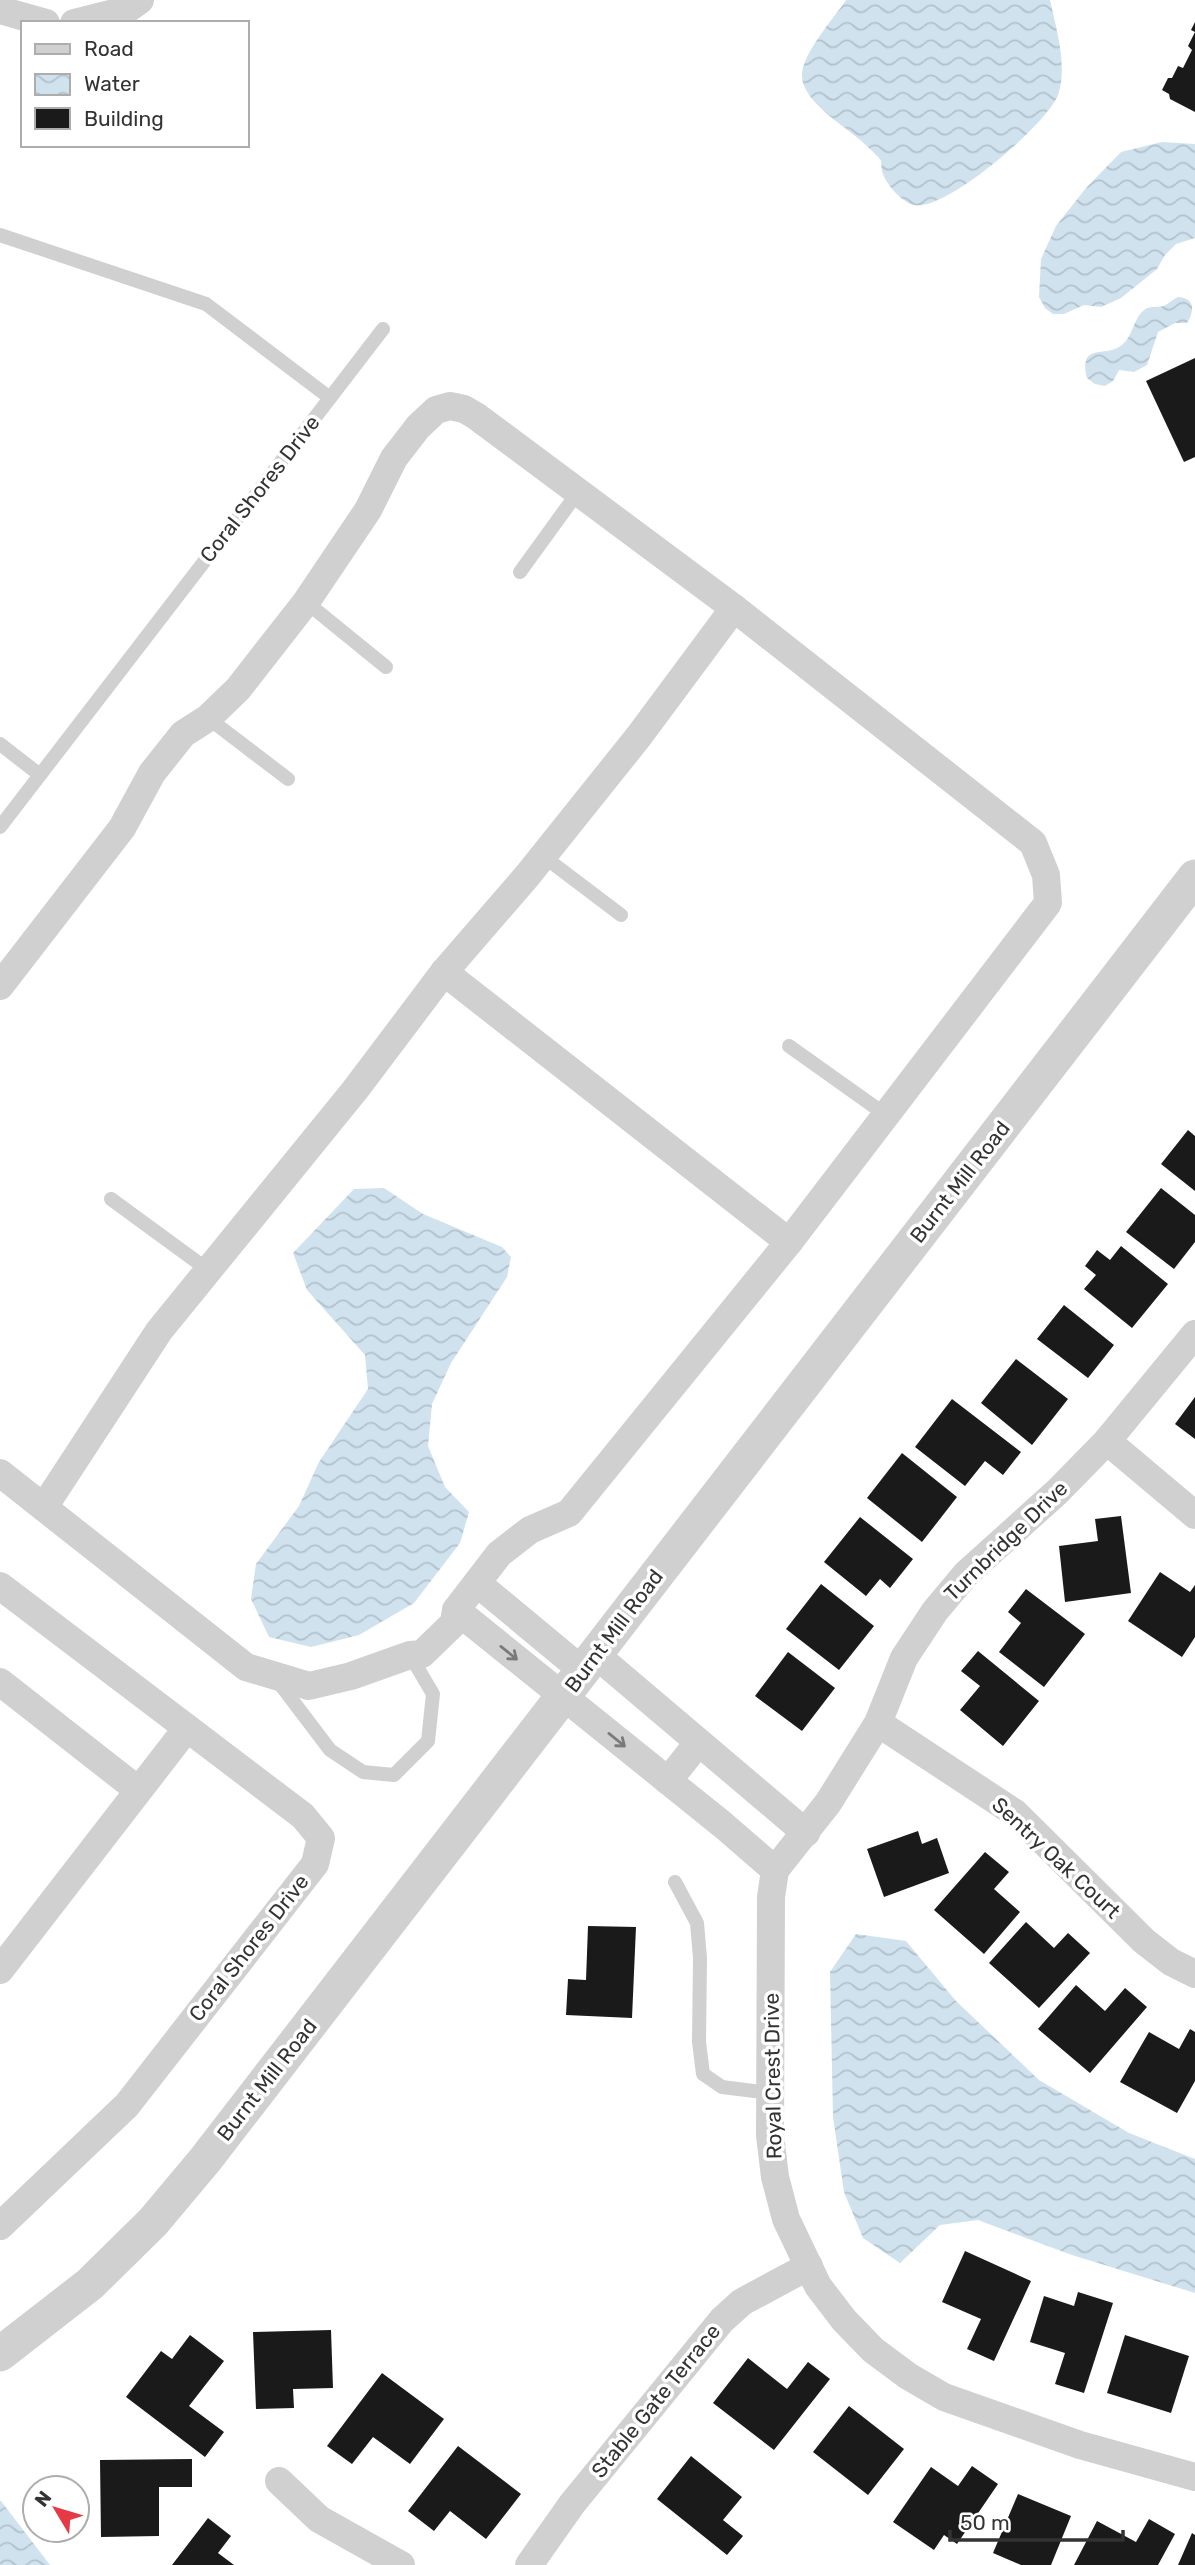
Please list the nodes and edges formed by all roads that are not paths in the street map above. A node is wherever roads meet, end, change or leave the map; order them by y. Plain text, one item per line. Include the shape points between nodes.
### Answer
1 (140, 0) edge
2 (0, 10) edge
3 (39, 21) edge
4 (82, 21) edge
5 (0, 235) edge
6 (383, 329) dead end
7 (330, 398) junction
8 (578, 492) junction
9 (520, 572) dead end
10 (306, 602) junction
11 (734, 608) junction
12 (386, 667) dead end
13 (208, 718) junction
14 (0, 744) edge
15 (40, 775) junction
16 (288, 779) dead end
17 (0, 827) edge
18 (543, 856) junction
19 (1195, 877) edge
20 (621, 915) dead end
21 (444, 972) junction
22 (0, 986) edge
23 (789, 1046) dead end
24 (886, 1115) junction
25 (111, 1199) dead end
26 (789, 1242) junction
27 (208, 1270) junction
28 (1195, 1334) edge
29 (1107, 1441) junction
30 (0, 1473) edge
31 (44, 1507) junction
32 (1195, 1515) edge
33 (477, 1583) junction
34 (0, 1586) edge
35 (456, 1610) junction
36 (410, 1655) junction
37 (581, 1674) junction
38 (275, 1677) junction
39 (0, 1682) edge
40 (878, 1723) junction
41 (187, 1728) junction
42 (698, 1743) junction
43 (668, 1781) junction
44 (752, 1789) junction
45 (138, 1790) junction
46 (723, 1825) junction
47 (806, 1833) junction
48 (775, 1870) junction
49 (675, 1882) dead end
50 (0, 1970) edge
51 (1195, 1974) edge
52 (771, 2093) junction
53 (4, 2215) edge
54 (809, 2266) junction
55 (0, 2354) edge
56 (1195, 2477) edge
57 (279, 2481) dead end
58 (401, 2565) edge
59 (529, 2565) edge

1 - 4 street via 126,9
2 - 3 street
5 - 7 lane, Coral Shores Drive via 206,304
6 - 7 lane
7 - 15 lane, Coral Shores Drive
8 - 9 lane
8 - 10 street via 464,409 436,410 394,458 368,510
8 - 11 street
10 - 12 lane
10 - 13 street via 238,689
11 - 18 street
11 - 24 street via 1032,843 1046,875 1048,903
13 - 16 lane
13 - 22 street via 183,734 152,773 122,828
14 - 15 lane
15 - 17 lane, Coral Shores Drive
18 - 20 lane
18 - 21 street
19 - 37 street, Burnt Mill Road
21 - 26 street
21 - 27 street
23 - 24 lane
24 - 26 street
25 - 27 lane
26 - 33 street via 569,1513 530,1530 499,1554
27 - 31 street via 159,1331
28 - 29 street, Turnbridge Drive
29 - 32 street
29 - 40 street, Turnbridge Drive via 966,1574 935,1611 904,1658
30 - 31 street
31 - 38 street via 246,1667
33 - 35 street
33 - 37 street
34 - 41 street, Coral Shores Drive
35 - 36 street via 454,1623 444,1633 422,1654
35 -> 37 street
36 - 38 street via 309,1686
36 - 38 lane via 433,1694 428,1741 394,1775 363,1772 330,1750
37 - 42 street
37 -> 43 street
37 - 55 street, Burnt Mill Road via 153,2222 90,2284
39 - 45 street
40 - 47 street, Turnbridge Drive
40 - 51 street, Sentry Oak Court via 1015,1813 1143,1941
41 - 45 street
41 - 53 street, Coral Shores Drive via 303,1816 321,1839 315,1864 127,2105
42 - 43 street
42 - 44 street
43 - 46 street
44 - 46 street
44 - 47 street
45 - 50 street
46 - 48 street
47 - 48 street, Turnbridge Drive
48 - 52 street, Royal Crest Drive via 771,1897
49 - 52 lane via 697,1923 703,2074 722,2087
52 - 54 street, Royal Crest Drive via 775,2178 786,2219
54 - 56 street, Royal Crest Drive via 818,2286 873,2350 944,2397 1080,2445
54 - 59 street, Stable Gate Terrace via 742,2302 722,2320 572,2504
57 - 58 street via 319,2519

